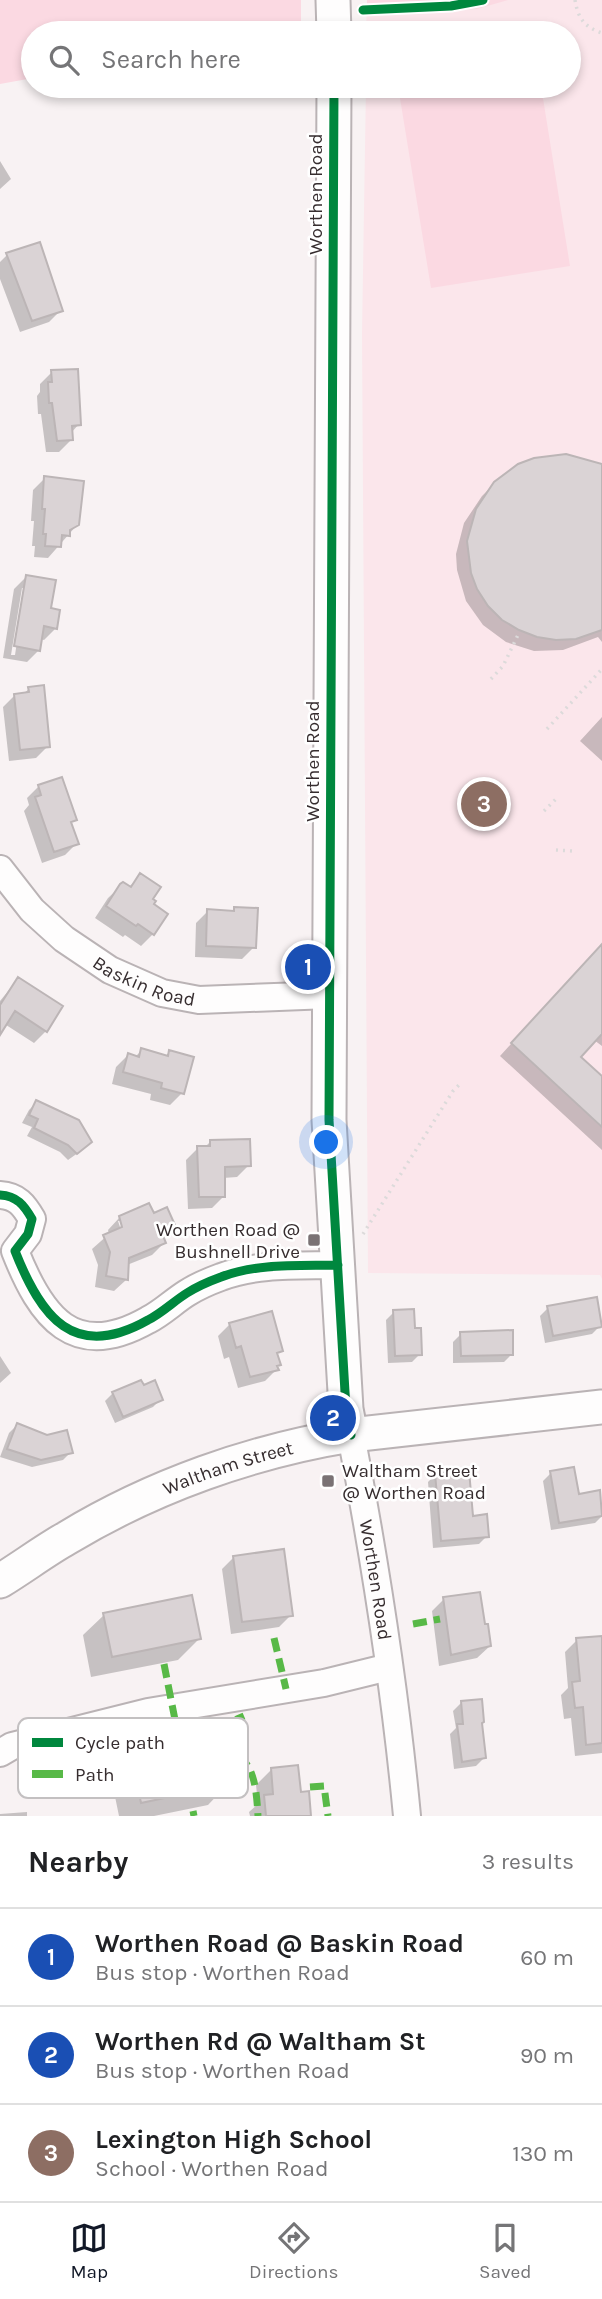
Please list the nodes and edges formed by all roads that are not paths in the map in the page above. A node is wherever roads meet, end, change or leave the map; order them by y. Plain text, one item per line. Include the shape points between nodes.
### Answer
1 (333, 0) edge
2 (334, 21) edge
3 (334, 98) edge
4 (0, 869) edge
5 (329, 995) junction
6 (0, 1195) edge
7 (8, 1248) edge
8 (338, 1265) junction
9 (602, 1407) edge
10 (351, 1435) junction
11 (0, 1581) edge
12 (389, 1667) junction
13 (124, 1718) edge
14 (18, 1744) edge
15 (0, 1753) edge
16 (407, 1816) edge

1 - 2 main road
3 - 5 main road, Worthen Road
4 - 5 street, Baskin Road via 32,910 64,939 110,970 162,993 199,1000
5 - 8 main road, Worthen Road via 329,1120
6 - 7 street via 24,1205 32,1219 27,1234
7 - 8 street via 46,1310 66,1330 92,1338 148,1321 188,1292 224,1276 266,1268
8 - 10 main road, Worthen Road
9 - 10 main road, Waltham Street
10 - 11 main road, Waltham Street via 225,1465 162,1489 67,1538
10 - 12 street, Worthen Road
12 - 13 street
12 - 16 street, Worthen Road
14 - 15 street

